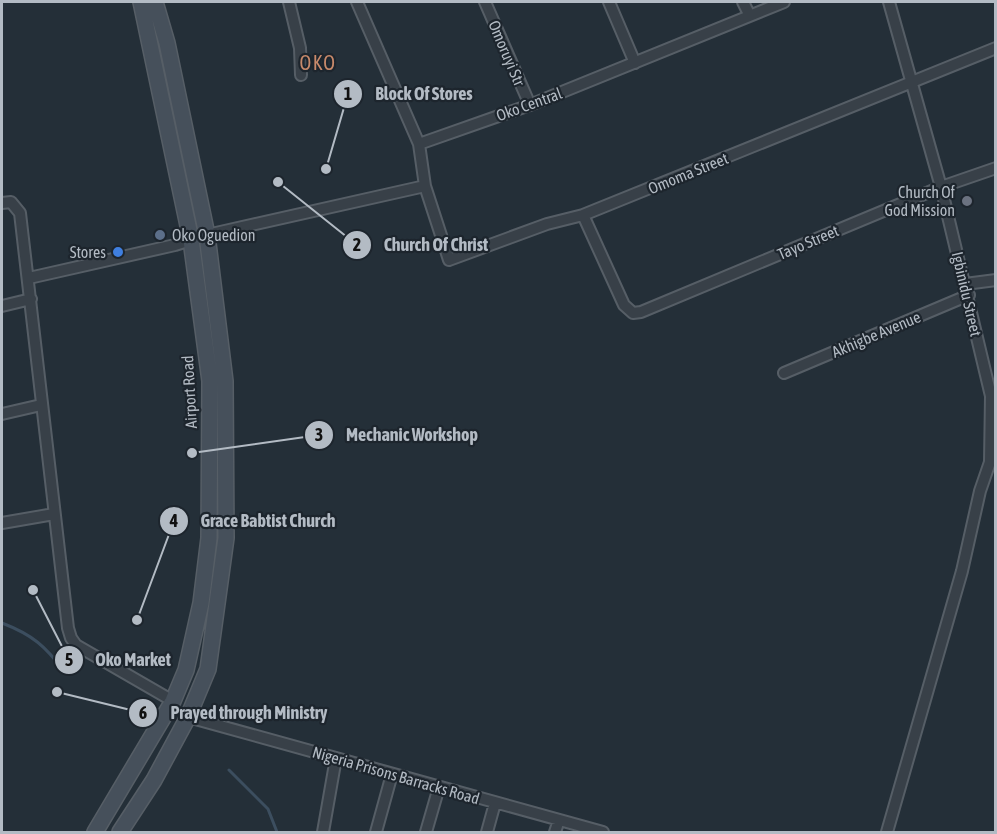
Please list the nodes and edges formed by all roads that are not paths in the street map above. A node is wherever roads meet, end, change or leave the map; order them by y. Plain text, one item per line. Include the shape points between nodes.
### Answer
1 (141, 2) edge
2 (155, 2) edge
3 (289, 2) edge
4 (357, 2) edge
5 (485, 2) edge
6 (609, 2) edge
7 (743, 2) edge
8 (784, 2) edge
9 (889, 2) edge
10 (749, 14) junction
11 (996, 48) edge
12 (635, 63) junction
13 (302, 75) dead end
14 (911, 82) junction
15 (530, 105) junction
16 (419, 144) junction
17 (996, 168) edge
18 (425, 186) junction
19 (941, 187) junction
20 (2, 203) edge
21 (583, 215) junction
22 (207, 235) junction
23 (190, 240) junction
24 (29, 278) junction
25 (996, 280) edge
26 (965, 284) junction
27 (969, 295) junction
28 (31, 299) junction
29 (2, 306) edge
30 (784, 373) dead end
31 (993, 395) edge
32 (41, 405) junction
33 (2, 414) edge
34 (993, 462) edge
35 (54, 514) junction
36 (2, 523) edge
37 (173, 701) junction
38 (188, 717) junction
39 (336, 758) junction
40 (392, 774) junction
41 (439, 787) junction
42 (495, 803) junction
43 (559, 820) junction
44 (96, 832) edge
45 (120, 832) edge
46 (323, 832) edge
47 (376, 832) edge
48 (426, 832) edge
49 (487, 832) edge
50 (555, 832) edge
51 (603, 832) edge
52 (887, 832) edge

1 - 23 main road, Airport Road
2 - 22 main road via 170,54
3 - 13 street
4 - 16 street
5 - 15 street, Omoruyi Str
6 - 12 street
7 - 10 street
8 - 10 street, Oko Central
9 - 14 street, Igbinidu Street
10 - 12 street, Oko Central
11 - 14 street, Omoma Street
12 - 15 street, Oko Central
14 - 19 street, Igbinidu Street
14 - 21 street, Omoma Street
15 - 16 street, Oko Central
16 - 18 street
17 - 19 street, Tayo Street
18 - 21 street, Omoma Street via 448,260
18 - 22 street
19 - 21 street, Tayo Street via 633,313 624,305
19 - 26 street, Igbinidu Street
20 - 24 street via 11,202 20,213
22 - 23 street
22 - 38 main road via 225,381 226,538 208,669
23 - 24 street
23 - 37 main road, Airport Road via 210,381 209,538 201,603 186,670
24 - 28 street
25 - 26 street
26 - 27 street, Igbinidu Street
27 - 30 street, Akhigbe Avenue
27 - 31 street, Igbinidu Street
28 - 29 street
28 - 32 street
31 - 34 street, Igbinidu Street
32 - 33 street
32 - 35 street
34 - 52 street, Igbinidu Street via 980,491 962,571
35 - 36 street
35 - 37 street via 71,638 76,645
37 - 44 main road, Airport Road
38 - 39 street, Nigeria Prisons Barracks Road
38 - 45 main road
39 - 40 street, Nigeria Prisons Barracks Road
39 - 46 street
40 - 41 street, Nigeria Prisons Barracks Road
40 - 47 street
41 - 42 street, Nigeria Prisons Barracks Road
41 - 48 street
42 - 43 street, Nigeria Prisons Barracks Road
42 - 49 street
43 - 50 street
43 - 51 street, Nigeria Prisons Barracks Road

